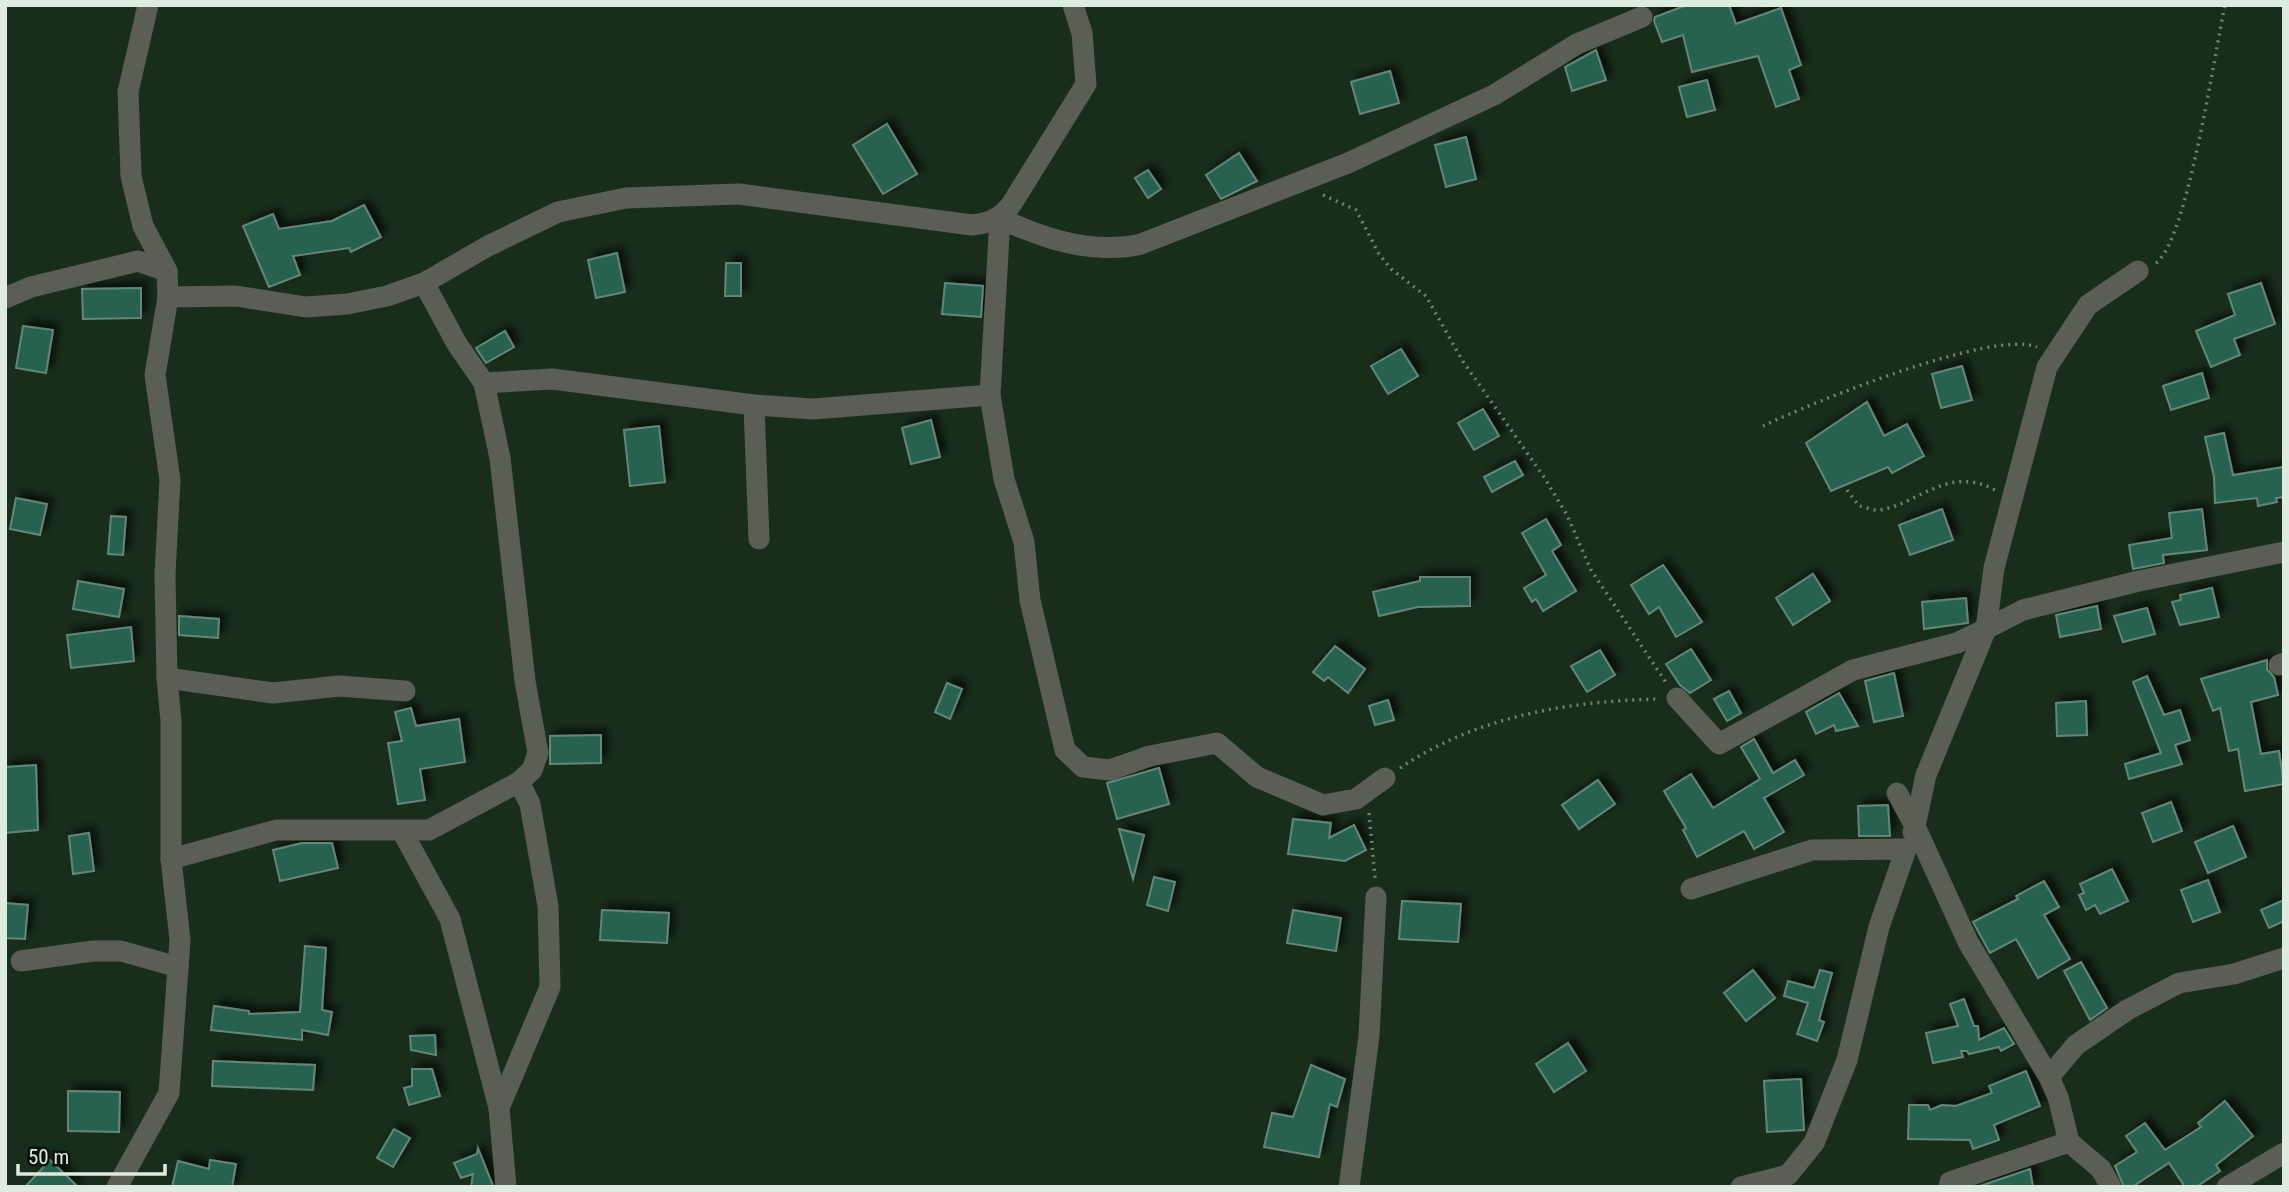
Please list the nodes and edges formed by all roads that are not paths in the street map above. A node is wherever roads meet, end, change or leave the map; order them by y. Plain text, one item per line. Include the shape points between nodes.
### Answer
1 (148, 5) edge
2 (1073, 5) edge
3 (1642, 17) dead end
4 (1000, 218) junction
5 (167, 271) junction
6 (2138, 271) road end
7 (424, 283) junction
8 (168, 297) junction
9 (5, 298) edge
10 (484, 383) junction
11 (990, 395) junction
12 (754, 405) junction
13 (759, 539) dead end
14 (2284, 552) edge
15 (1986, 629) junction
16 (167, 678) junction
17 (405, 691) dead end
18 (1677, 698) road end
19 (1385, 778) road end
20 (519, 782) junction
21 (1897, 793) dead end
22 (1915, 826) junction
23 (402, 831) junction
24 (1906, 849) junction
25 (172, 859) junction
26 (1691, 889) dead end
27 (1376, 897) road end
28 (2284, 958) edge
29 (21, 961) dead end
30 (178, 967) junction
31 (2049, 1077) junction
32 (499, 1108) junction
33 (2069, 1142) junction
34 (2284, 1153) edge
35 (1788, 1181) edge
36 (117, 1187) edge
37 (506, 1187) edge
38 (1349, 1187) edge
39 (1741, 1187) edge
40 (1950, 1187) edge
41 (2111, 1187) edge
42 (2227, 1187) edge

1 - 5 street via 128,92 131,176 143,226
2 - 4 street via 1082,33 1086,84
3 - 4 street via 1577,44 1456,114 1173,233 1122,248 1062,241
4 - 7 street via 972,225 739,194 626,198 558,212
4 - 11 street
5 - 8 street
5 - 9 street via 138,261 31,287
6 - 15 street via 2088,304 2048,367 2009,503
7 - 8 street via 387,296 306,307 236,296
7 - 10 street
8 - 16 street via 155,375 170,480 165,574
10 - 12 street via 552,379
10 - 20 street via 500,458 525,681 538,753
11 - 12 street via 813,408
11 - 19 street via 1004,479 1024,542 1030,600 1065,750 1074,759 1083,767 1110,769 1217,743 1257,777 1323,805 1356,799
12 - 13 street
14 - 15 street via 2023,610
15 - 18 street via 1957,643 1853,670 1719,744
15 - 22 street via 1926,775
16 - 17 street via 273,693 339,685
16 - 25 street
20 - 23 street via 429,830
20 - 32 street via 530,804 548,906 550,987
21 - 22 street
22 - 24 street
22 - 31 street via 1968,942
23 - 25 street via 276,830
23 - 32 street via 450,919
24 - 26 street via 1812,850
24 - 35 street via 1880,927 1847,1060 1814,1143
25 - 30 street
27 - 38 street via 1369,1036
28 - 31 street via 2234,974 2179,983 2127,1010 2076,1045
29 - 30 street via 121,951
30 - 36 street via 169,1093
31 - 33 street
32 - 37 street
33 - 40 street via 1950,1182
33 - 41 street via 2101,1169
34 - 42 street
35 - 39 street

